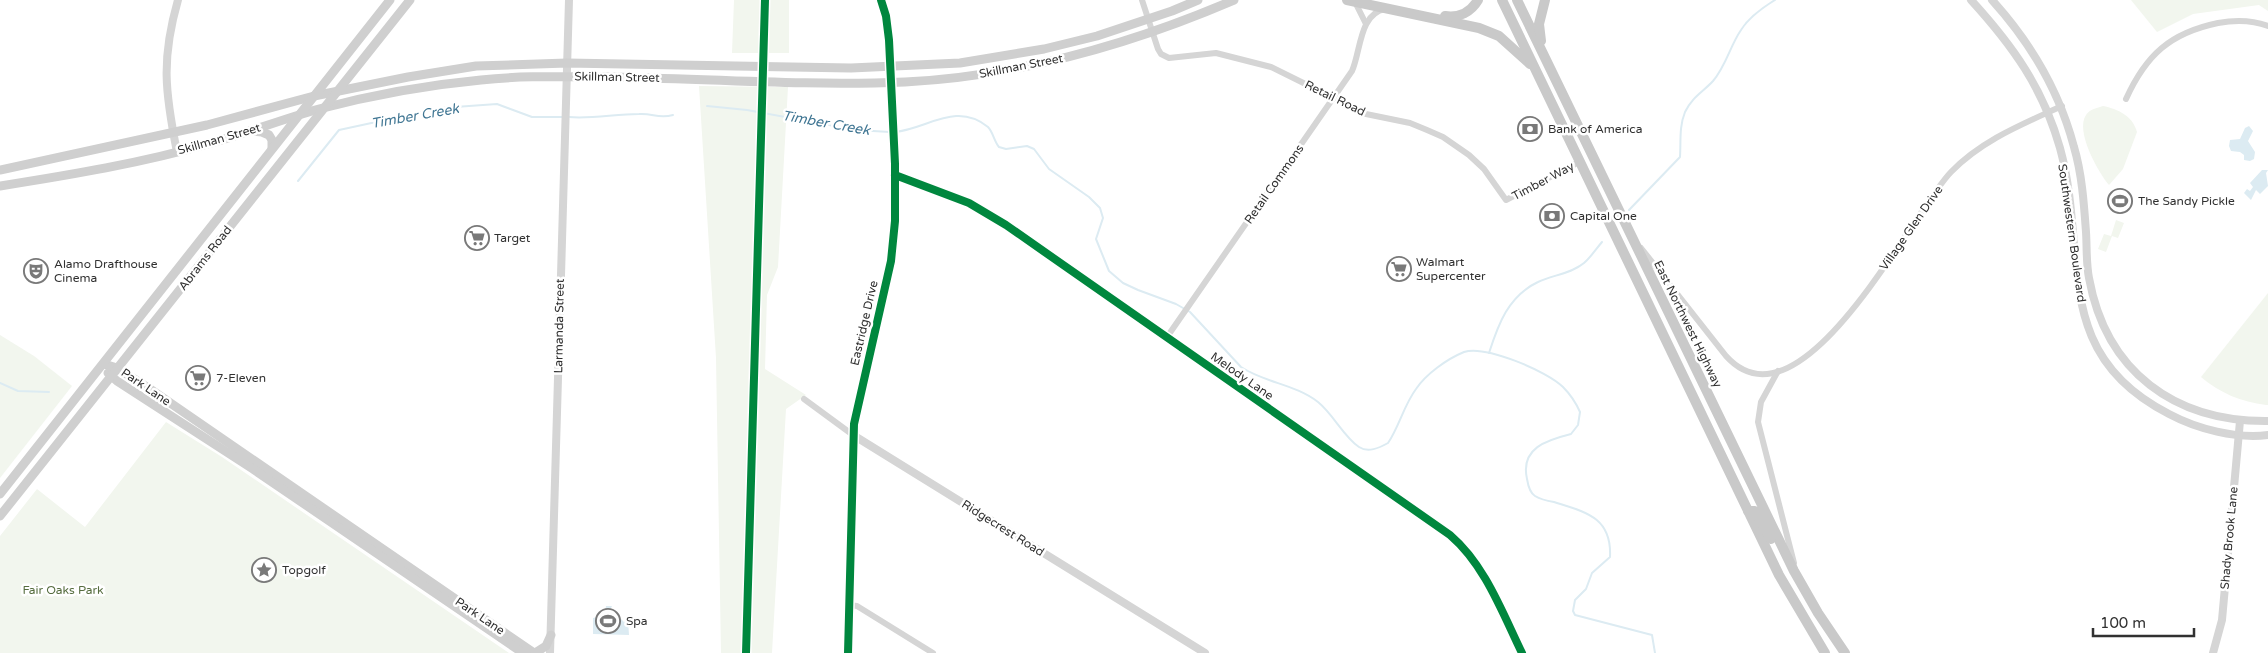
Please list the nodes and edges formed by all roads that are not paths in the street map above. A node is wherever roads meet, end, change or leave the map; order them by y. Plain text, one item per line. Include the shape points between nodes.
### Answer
1 (178, 0) edge
2 (390, 0) edge
3 (410, 0) edge
4 (569, 0) edge
5 (881, 0) edge
6 (1142, 0) edge
7 (1198, 0) edge
8 (1234, 0) edge
9 (1367, 0) edge
10 (1478, 0) edge
11 (1502, 0) edge
12 (1517, 0) edge
13 (1544, 0) edge
14 (1971, 0) edge
15 (1992, 0) edge
16 (1351, 1) edge
17 (1390, 9) junction
18 (1149, 19) junction
19 (1366, 24) junction
20 (2268, 26) edge
21 (1153, 33) junction
22 (1541, 47) junction
23 (1044, 49) junction
24 (1047, 62) junction
25 (567, 63) junction
26 (891, 68) junction
27 (1535, 68) junction
28 (566, 77) junction
29 (891, 82) junction
30 (336, 91) junction
31 (314, 96) junction
32 (1334, 98) junction
33 (2126, 98) dead end
34 (2062, 106) junction
35 (322, 109) junction
36 (2048, 112) junction
37 (297, 116) junction
38 (245, 131) junction
39 (173, 133) junction
40 (272, 148) junction
41 (177, 152) junction
42 (70, 155) junction
43 (1580, 162) junction
44 (0, 170) edge
45 (73, 173) junction
46 (895, 175) junction
47 (0, 186) edge
48 (1610, 192) junction
49 (1506, 200) joint
50 (1632, 236) junction
51 (195, 247) junction
52 (207, 256) junction
53 (1167, 337) junction
54 (104, 364) junction
55 (117, 368) junction
56 (1778, 371) junction
57 (110, 377) junction
58 (804, 399) dead end
59 (2240, 421) junction
60 (2268, 421) edge
61 (2238, 434) junction
62 (853, 435) junction
63 (2268, 435) edge
64 (0, 494) edge
65 (1748, 511) junction
66 (0, 516) edge
67 (1788, 558) junction
68 (1794, 571) junction
69 (849, 605) junction
70 (551, 635) junction
71 (523, 653) edge
72 (535, 653) edge
73 (550, 653) edge
74 (848, 653) edge
75 (933, 653) edge
76 (1205, 653) edge
77 (1522, 653) edge
78 (1825, 653) edge
79 (1845, 653) edge
80 (2213, 653) edge

1 - 39 street via 168,36 165,65
2 - 31 main road, Abrams Road
3 - 30 main road, Abrams Road
4 - 25 street, Larmanda Street
5 - 26 street, Eastridge Drive
6 - 18 street
7 - 18 main road, Skillman Street
8 - 21 main road, Skillman Street
9 - 10 main road via 1450,17 1468,12
11 - 27 main road
12 - 22 main road, East Northwest Highway
13 - 22 main road via 1539,24
14 - 36 street, Southwestern Boulevard via 2019,58
15 - 34 street, Southwestern Boulevard via 2028,44
16 - 17 main road
16 - 19 street
17 - 19 street via 1375,13
17 - 27 main road via 1464,24 1494,34
18 - 21 street
18 - 23 main road, Skillman Street
19 - 32 street, Retail Commons via 1352,71
20 - 33 street via 2253,22 2223,22 2176,37 2146,62
21 - 24 main road, Skillman Street
21 - 32 street, Retail Road via 1158,49 1168,58 1203,53 1235,57 1271,67
22 - 48 main road, East Northwest Highway
23 - 24 main road
23 - 26 main road, Skillman Street via 960,63
24 - 29 main road, Skillman Street via 980,75
25 - 26 main road, Skillman Street
25 - 28 street, Larmanda Street
25 - 30 main road, Skillman Street via 476,66
26 - 29 street, Eastridge Drive
27 - 43 main road
28 - 29 main road, Skillman Street
28 - 35 main road, Skillman Street via 446,84
28 - 70 street, Larmanda Street
29 - 46 street, Eastridge Drive
30 - 31 main road, Skillman Street
30 - 35 main road, Abrams Road
31 - 37 main road, Abrams Road
31 - 39 main road, Skillman Street
32 - 49 street, Retail Road via 1366,114 1410,123 1443,137 1484,168
32 - 53 street, Retail Commons
34 - 36 street, Village Glen Drive
34 - 59 street, Southwestern Boulevard via 2079,167 2089,276 2099,313 2112,343 2132,370 2157,392 2193,410
35 - 37 main road, Skillman Street
35 - 52 main road, Abrams Road
36 - 56 street, Village Glen Drive via 1996,138 1954,170 1934,192 1846,318 1823,343 1790,368
36 - 61 street, Southwestern Boulevard via 2063,166 2084,318 2098,350 2122,382 2158,408 2197,426
37 - 38 main road, Skillman Street
37 - 40 main road, Abrams Road
38 - 40 main road via 268,135
38 - 41 main road, Skillman Street
39 - 41 street
39 - 42 main road, Skillman Street
40 - 51 main road, Abrams Road
41 - 45 main road, Skillman Street
42 - 44 main road, Skillman Street
42 - 45 main road
43 - 48 main road via 1586,159 1602,187
43 - 49 street, Timber Way
43 - 65 main road
45 - 47 main road, Skillman Street
46 - 53 street, Melody Lane via 944,192 988,214
46 - 62 street, Eastridge Drive via 891,261
48 - 50 main road, East Northwest Highway
50 - 56 street, Village Glen Drive via 1733,364 1753,375
50 - 67 main road, East Northwest Highway
51 - 52 main road
51 - 54 main road, Abrams Road
52 - 55 main road, Abrams Road
53 - 77 street, Melody Lane via 1459,543 1482,572
54 - 55 main road, Park Lane
54 - 57 main road, Park Lane
54 - 64 main road, Abrams Road
55 - 57 main road, Abrams Road
55 - 72 main road, Park Lane
56 - 68 street via 1760,402 1758,422 1795,564
57 - 66 main road, Abrams Road
57 - 71 main road, Park Lane via 253,469
58 - 62 street, Ridgecrest Road
59 - 60 street, Southwestern Boulevard
59 - 61 street, Shady Brook Lane
61 - 63 street, Southwestern Boulevard
61 - 80 street, Shady Brook Lane via 2222,620
62 - 69 street, Eastridge Drive
62 - 76 street, Ridgecrest Road
65 - 67 main road via 1758,514 1774,545
65 - 78 main road via 1788,594
67 - 68 main road, East Northwest Highway
68 - 79 main road, East Northwest Highway
69 - 74 street, Eastridge Drive
69 - 75 street via 857,606
70 - 72 main road via 546,646
70 - 73 street, Larmanda Street

